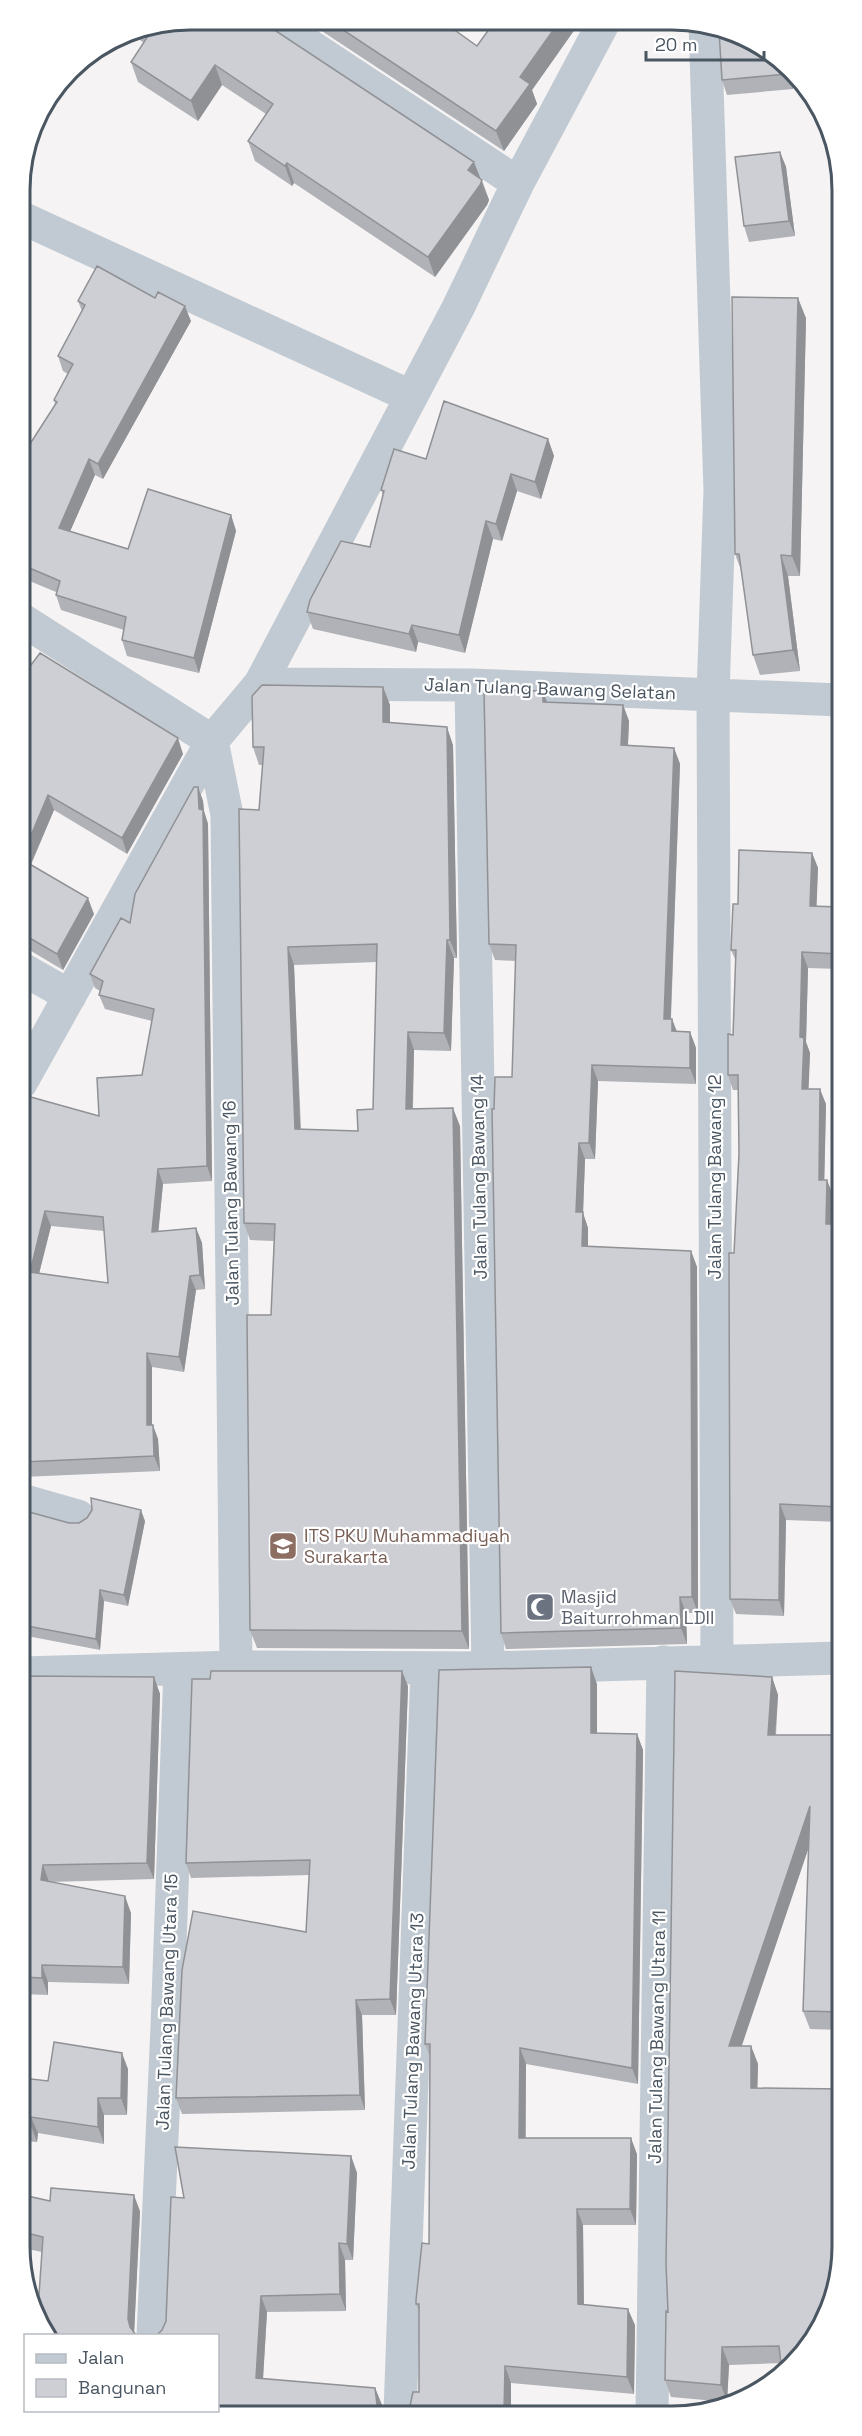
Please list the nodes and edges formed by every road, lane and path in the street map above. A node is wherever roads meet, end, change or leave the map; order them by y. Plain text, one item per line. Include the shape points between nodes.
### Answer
1 (286, 30) edge
2 (600, 30) edge
3 (705, 33) edge
4 (518, 183) junction
5 (30, 222) edge
6 (410, 396) junction
7 (30, 625) edge
8 (260, 684) junction
9 (471, 685) junction
10 (713, 694) junction
11 (832, 700) edge
12 (212, 741) junction
13 (30, 973) edge
14 (70, 996) junction
15 (30, 1067) edge
16 (30, 1502) edge
17 (78, 1516) dead end
18 (832, 1658) edge
19 (717, 1660) junction
20 (663, 1662) junction
21 (236, 1667) junction
22 (427, 1668) junction
23 (488, 1668) junction
24 (180, 1669) junction
25 (30, 1673) edge
26 (153, 2334) edge
27 (400, 2406) edge
28 (652, 2406) edge

1 - 4 street
2 - 4 street
3 - 10 street, Jalan Tulang Bawang 12 via 720,490
4 - 6 street
5 - 6 street
6 - 8 street
7 - 12 street
8 - 9 street, Jalan Tulang Bawang Selatan
8 - 12 street
9 - 10 street, Jalan Tulang Bawang Selatan
9 - 23 street, Jalan Tulang Bawang 14
10 - 11 street, Jalan Tulang Bawang Selatan
10 - 19 street, Jalan Tulang Bawang 12
12 - 14 street
12 - 21 street, Jalan Tulang Bawang 16 via 227,815
13 - 14 street
14 - 15 street
16 - 17 street
18 - 19 street
19 - 20 street
20 - 23 street
20 - 28 street, Jalan Tulang Bawang Utara 11
21 - 22 street
21 - 24 street
22 - 23 street
22 - 27 street, Jalan Tulang Bawang Utara 13
24 - 25 street
24 - 26 street, Jalan Tulang Bawang Utara 15

